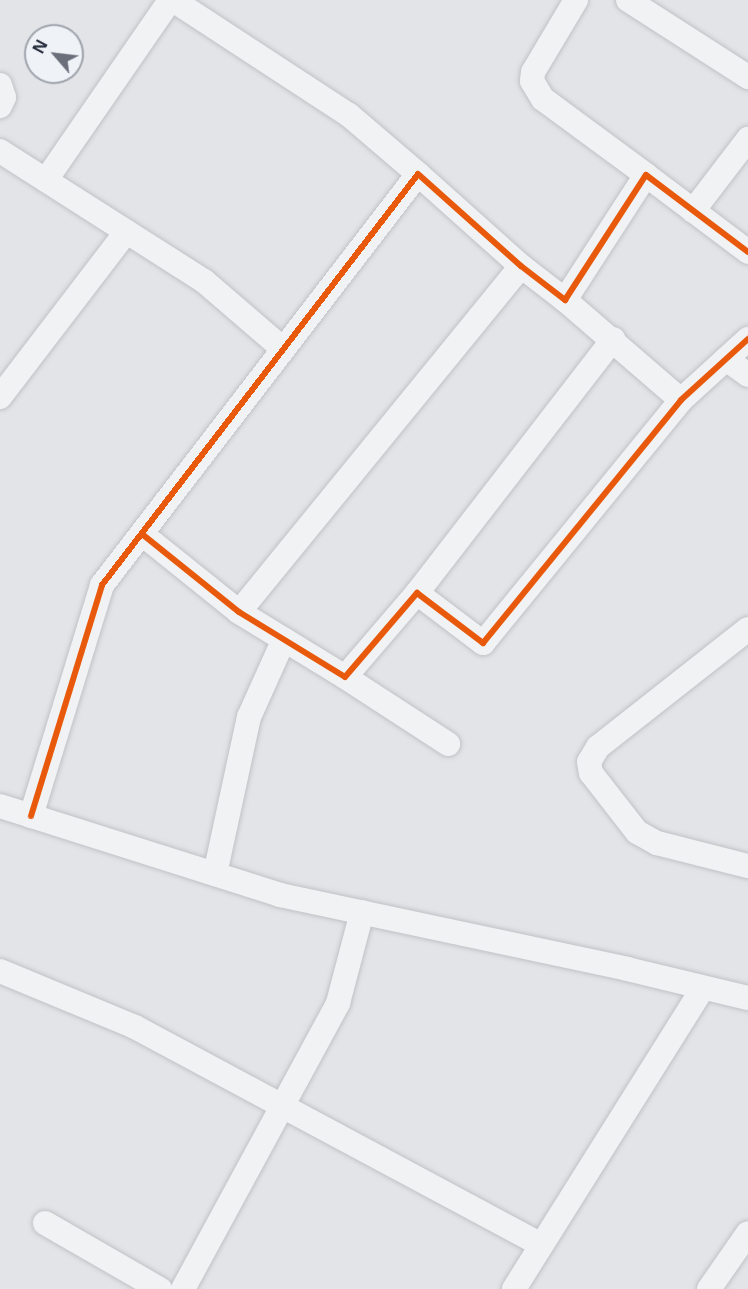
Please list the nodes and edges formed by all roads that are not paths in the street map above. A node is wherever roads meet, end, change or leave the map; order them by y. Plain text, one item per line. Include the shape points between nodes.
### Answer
1 (172, 0) edge
2 (576, 0) edge
3 (628, 0) edge
4 (748, 77) edge
5 (0, 85) edge
6 (0, 106) edge
7 (748, 139) edge
8 (0, 151) edge
9 (418, 174) junction
10 (646, 175) junction
11 (46, 180) junction
12 (693, 211) junction
13 (126, 232) junction
14 (748, 252) edge
15 (520, 266) junction
16 (565, 300) junction
17 (613, 339) junction
18 (748, 339) edge
19 (283, 349) junction
20 (717, 367) junction
21 (748, 375) edge
22 (0, 397) edge
23 (681, 400) junction
24 (142, 534) junction
25 (417, 593) junction
26 (239, 612) junction
27 (748, 629) edge
28 (284, 639) junction
29 (345, 677) junction
30 (448, 744) dead end
31 (0, 806) edge
32 (31, 816) junction
33 (748, 866) edge
34 (214, 874) junction
35 (362, 912) junction
36 (0, 970) edge
37 (703, 988) junction
38 (748, 999) edge
39 (283, 1107) junction
40 (45, 1223) dead end
41 (748, 1233) edge
42 (541, 1245) junction
43 (160, 1289) edge
44 (183, 1289) edge
45 (514, 1289) edge
46 (710, 1289) edge

1 - 9 street via 349,115
1 - 11 street
2 - 10 street via 531,81 543,99
3 - 4 street
5 - 6 street via 4,97
7 - 12 street
8 - 11 street
9 - 15 street
9 - 19 street
10 - 12 street
10 - 16 street
11 - 13 street
12 - 14 street
13 - 19 street via 213,288
13 - 22 street
15 - 16 street
15 - 26 street
16 - 17 street
17 - 23 street
17 - 25 street
18 - 20 street
19 - 24 street
20 - 21 street
20 - 23 street
23 - 25 street via 483,643
24 - 26 street
24 - 32 street via 102,585
25 - 29 street
26 - 28 street
27 - 33 street via 598,747 589,762 591,773 637,832 657,843
28 - 29 street
28 - 34 street via 249,717
29 - 30 street
31 - 32 street
32 - 34 street
34 - 35 street via 280,895
35 - 37 street
35 - 39 street via 338,1003
36 - 39 street via 135,1027
37 - 38 street
37 - 42 street
39 - 42 street
39 - 44 street
40 - 43 street
41 - 46 street
42 - 45 street

